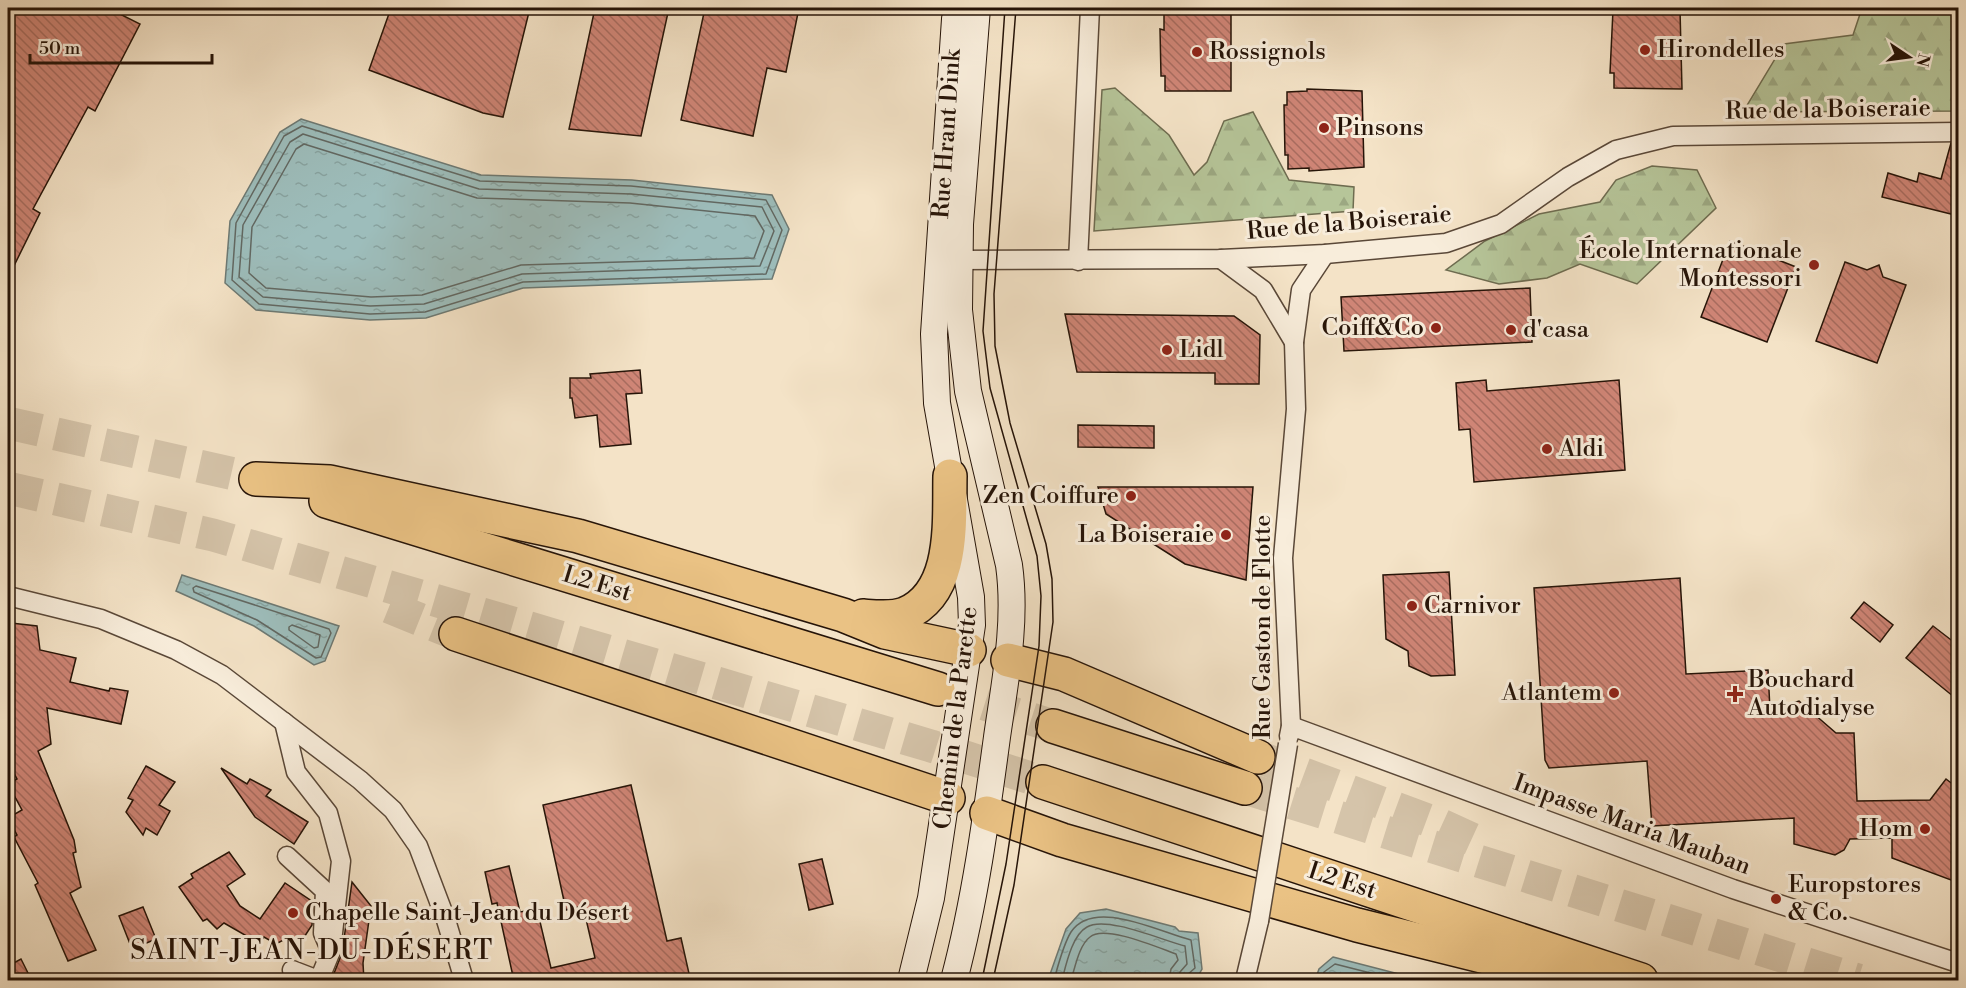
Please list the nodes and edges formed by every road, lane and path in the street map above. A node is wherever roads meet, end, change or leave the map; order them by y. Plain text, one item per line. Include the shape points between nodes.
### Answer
1 (958, 8) edge
2 (977, 8) edge
3 (1090, 8) edge
4 (1959, 132) edge
5 (1325, 254) junction
6 (1221, 259) junction
7 (948, 260) junction
8 (1077, 261) junction
9 (1294, 342) junction
10 (950, 476) junction
11 (8, 596) edge
12 (843, 615) junction
13 (456, 634) tunnel mouth
14 (969, 650) junction
15 (1008, 660) junction
16 (938, 689) tunnel mouth
17 (284, 722) junction
18 (1053, 726) tunnel mouth
19 (1289, 735) junction
20 (1258, 757) tunnel mouth
21 (1043, 782) tunnel mouth
22 (1245, 788) tunnel mouth
23 (948, 798) junction
24 (987, 813) junction
25 (286, 856) dead end
26 (332, 951) junction
27 (1959, 963) edge
28 (292, 970) dead end
29 (319, 981) edge
30 (464, 981) edge
31 (911, 981) edge
32 (954, 981) edge
33 (1245, 981) edge
34 (1578, 981) edge
35 (1641, 981) edge

1 - 7 street, Rue Hrant Dink
2 - 7 street, Rue Hrant Dink
3 - 8 street
4 - 5 street, Rue de la Boiseraie via 1673,136 1616,150 1568,177 1501,224 1446,243
5 - 6 street, Rue de la Boiseraie
5 - 9 street, Rue Gaston de Flotte via 1301,290
6 - 8 street, Rue de la Boiseraie
6 - 9 street, Rue Gaston de Flotte via 1263,290
7 - 8 street
7 - 10 street, Chemin de la Parette via 934,334 937,403
7 - 15 street, Chemin de la Parette via 959,310 968,391 1013,593
9 - 19 street, Rue Gaston de Flotte via 1296,409 1283,558
10 - 12 highway via 948,540 934,588 918,606 903,615
10 - 14 street, Chemin de la Parette via 971,597
11 - 17 street via 101,619 176,650 222,675
12 - 14 highway via 885,632
12 - 16 highway, L2 Est via 578,536 330,482 256,479
13 - 23 highway
14 - 15 street
14 - 23 street, Chemin de la Parette
15 - 20 highway via 1064,674
15 - 24 street, Chemin de la Parette
17 - 26 street via 296,772 328,813 341,861
17 - 30 street via 393,810 418,846
18 - 22 highway
19 - 27 street, Impasse Maria Mauban via 1733,890
19 - 33 street, Rue Gaston de Flotte, bridge via 1259,921
21 - 35 highway, L2 Est
23 - 24 street
23 - 31 street, Chemin de la Parette via 931,898
24 - 32 street, Chemin de la Parette via 969,922
24 - 34 highway via 1062,840 1357,925
25 - 26 street via 325,891 323,933
26 - 29 street
28 - 29 street

